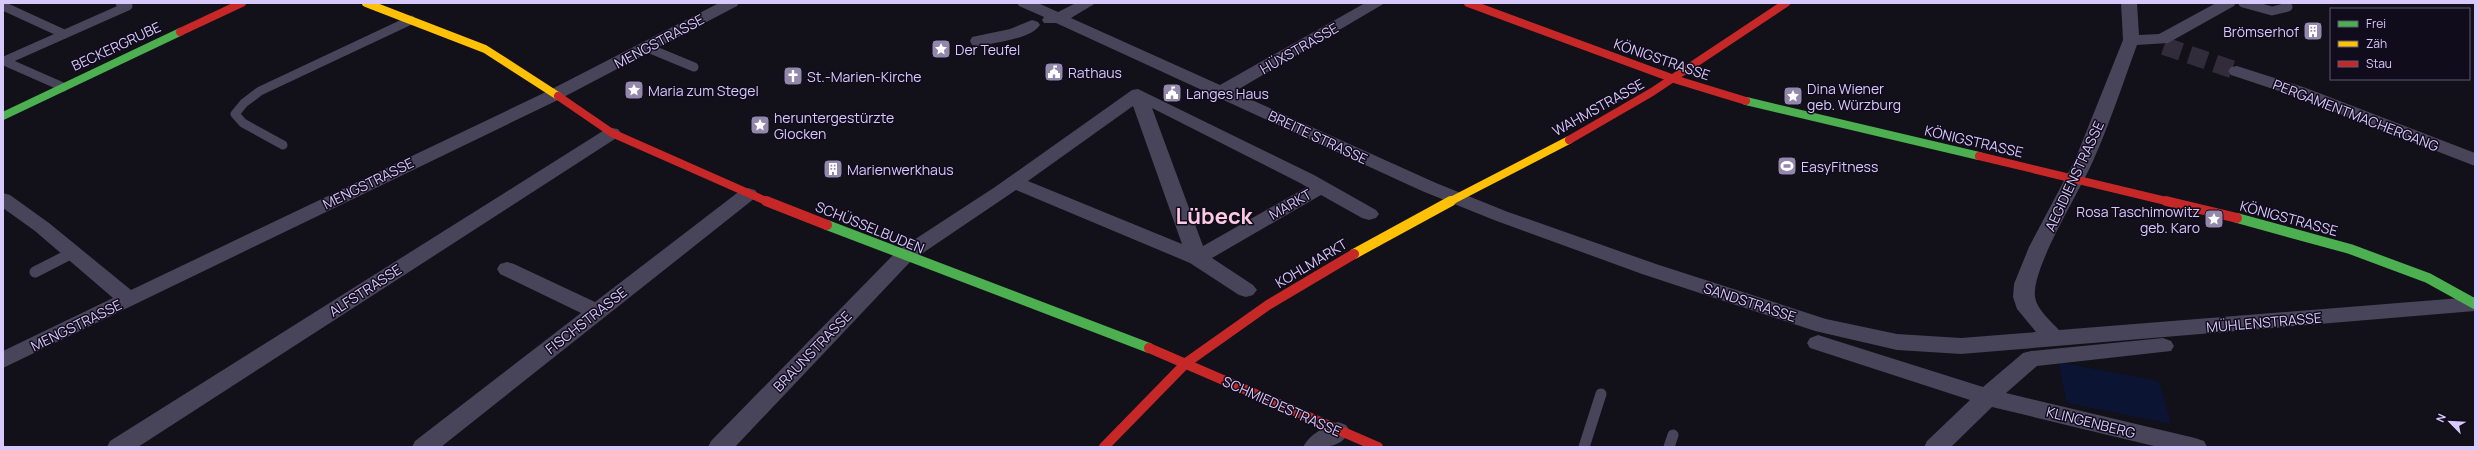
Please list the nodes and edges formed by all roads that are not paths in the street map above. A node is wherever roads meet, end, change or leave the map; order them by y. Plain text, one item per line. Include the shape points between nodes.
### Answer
1 (120, 3) edge
2 (242, 3) edge
3 (366, 3) edge
4 (732, 3) edge
5 (1025, 3) edge
6 (1088, 3) edge
7 (1377, 3) edge
8 (1468, 3) edge
9 (1786, 3) edge
10 (2129, 3) edge
11 (2228, 3) edge
12 (2243, 3) edge
13 (2285, 3) edge
14 (3, 6) edge
15 (1058, 18) junction
16 (411, 20) junction
17 (64, 34) junction
18 (2139, 40) junction
19 (978, 41) dead end
20 (2164, 46) tunnel mouth
21 (648, 48) junction
22 (694, 66) dead end
23 (2237, 71) tunnel mouth
24 (1674, 79) junction
25 (64, 87) junction
26 (1221, 92) junction
27 (1138, 94) junction
28 (554, 95) junction
29 (3, 116) edge
30 (612, 133) junction
31 (283, 145) dead end
32 (2475, 160) edge
33 (2075, 178) junction
34 (1008, 187) junction
35 (1320, 187) junction
36 (748, 194) junction
37 (3, 199) edge
38 (1458, 200) junction
39 (1369, 214) dead end
40 (72, 253) junction
41 (904, 256) junction
42 (1197, 258) junction
43 (508, 269) dead end
44 (35, 272) dead end
45 (1246, 290) dead end
46 (128, 299) junction
47 (2474, 304) edge
48 (597, 312) junction
49 (2054, 339) junction
50 (2124, 341) junction
51 (1818, 343) dead end
52 (2163, 346) dead end
53 (3, 360) edge
54 (1186, 363) junction
55 (1601, 394) dead end
56 (1987, 397) junction
57 (1338, 431) junction
58 (1673, 435) dead end
59 (119, 447) edge
60 (424, 447) edge
61 (720, 447) edge
62 (1104, 447) edge
63 (1315, 447) edge
64 (1378, 447) edge
65 (1584, 447) edge
66 (1669, 447) edge
67 (1936, 447) edge
68 (2195, 447) edge

1 - 17 lane via 128,6
2 - 25 street, BECKERGRUBE
3 - 16 street, SCHÜSSELBUDEN
4 - 21 street, MENGSTRASSE
5 - 15 street, BREITE STRASSE
6 - 15 street
7 - 26 street, HÜXSTRASSE
8 - 24 street, KÖNIGSTRASSE
9 - 24 street, WAHMSTRASSE
10 - 18 street, AEGIDIENSTRASSE
11 - 18 street via 2162,38
12 - 13 lane via 2272,10 2283,10 2288,7
14 - 17 lane
15 - 19 street via 1034,24 1014,33
15 - 26 street, BREITE STRASSE
16 - 28 street, SCHÜSSELBUDEN via 485,49
16 - 31 lane via 260,91 244,103 235,114 243,123
17 - 25 lane via 4,61
18 - 20 street
18 - 33 street, AEGIDIENSTRASSE via 2099,121
21 - 22 lane
21 - 28 street, MENGSTRASSE
23 - 32 street, PERGAMENTMACHERGANG via 2300,92
24 - 33 street, KÖNIGSTRASSE via 1807,118
24 - 38 street, WAHMSTRASSE via 1614,116
25 - 29 street, BECKERGRUBE
26 - 38 street, BREITE STRASSE
27 - 34 street, BRAUNSTRASSE
27 - 35 street
27 - 42 street
28 - 30 street, SCHÜSSELBUDEN
28 - 46 street, MENGSTRASSE
30 - 36 street, SCHÜSSELBUDEN
30 - 59 street, ALFSTRASSE
33 - 47 street, KÖNIGSTRASSE via 2350,249 2428,278
33 - 49 street, AEGIDIENSTRASSE via 2039,247 2025,284 2024,297 2028,309
34 - 41 street, BRAUNSTRASSE
34 - 42 street
35 - 39 street
35 - 42 street, MARKT
36 - 41 street, SCHÜSSELBUDEN
36 - 48 street, FISCHSTRASSE
37 - 40 street
38 - 49 street, SANDSTRASSE via 1649,269 1810,322 1864,336 1928,346
38 - 54 street, KOHLMARKT via 1423,214 1345,257 1268,305
40 - 44 lane
40 - 46 street
41 - 54 street, SCHÜSSELBUDEN
41 - 61 street, BRAUNSTRASSE
42 - 45 street
43 - 48 street
46 - 53 street, MENGSTRASSE
47 - 50 street, MÜHLENSTRASSE
48 - 60 street, FISCHSTRASSE
49 - 50 street, MÜHLENSTRASSE
50 - 52 street
50 - 56 street via 2031,359
51 - 56 street, KLINGENBERG
54 - 57 street, SCHMIEDESTRASSE
54 - 62 street, KOHLMARKT
55 - 65 lane
56 - 67 street
56 - 68 street, KLINGENBERG
57 - 63 street
57 - 64 street, SCHMIEDESTRASSE
58 - 66 lane

